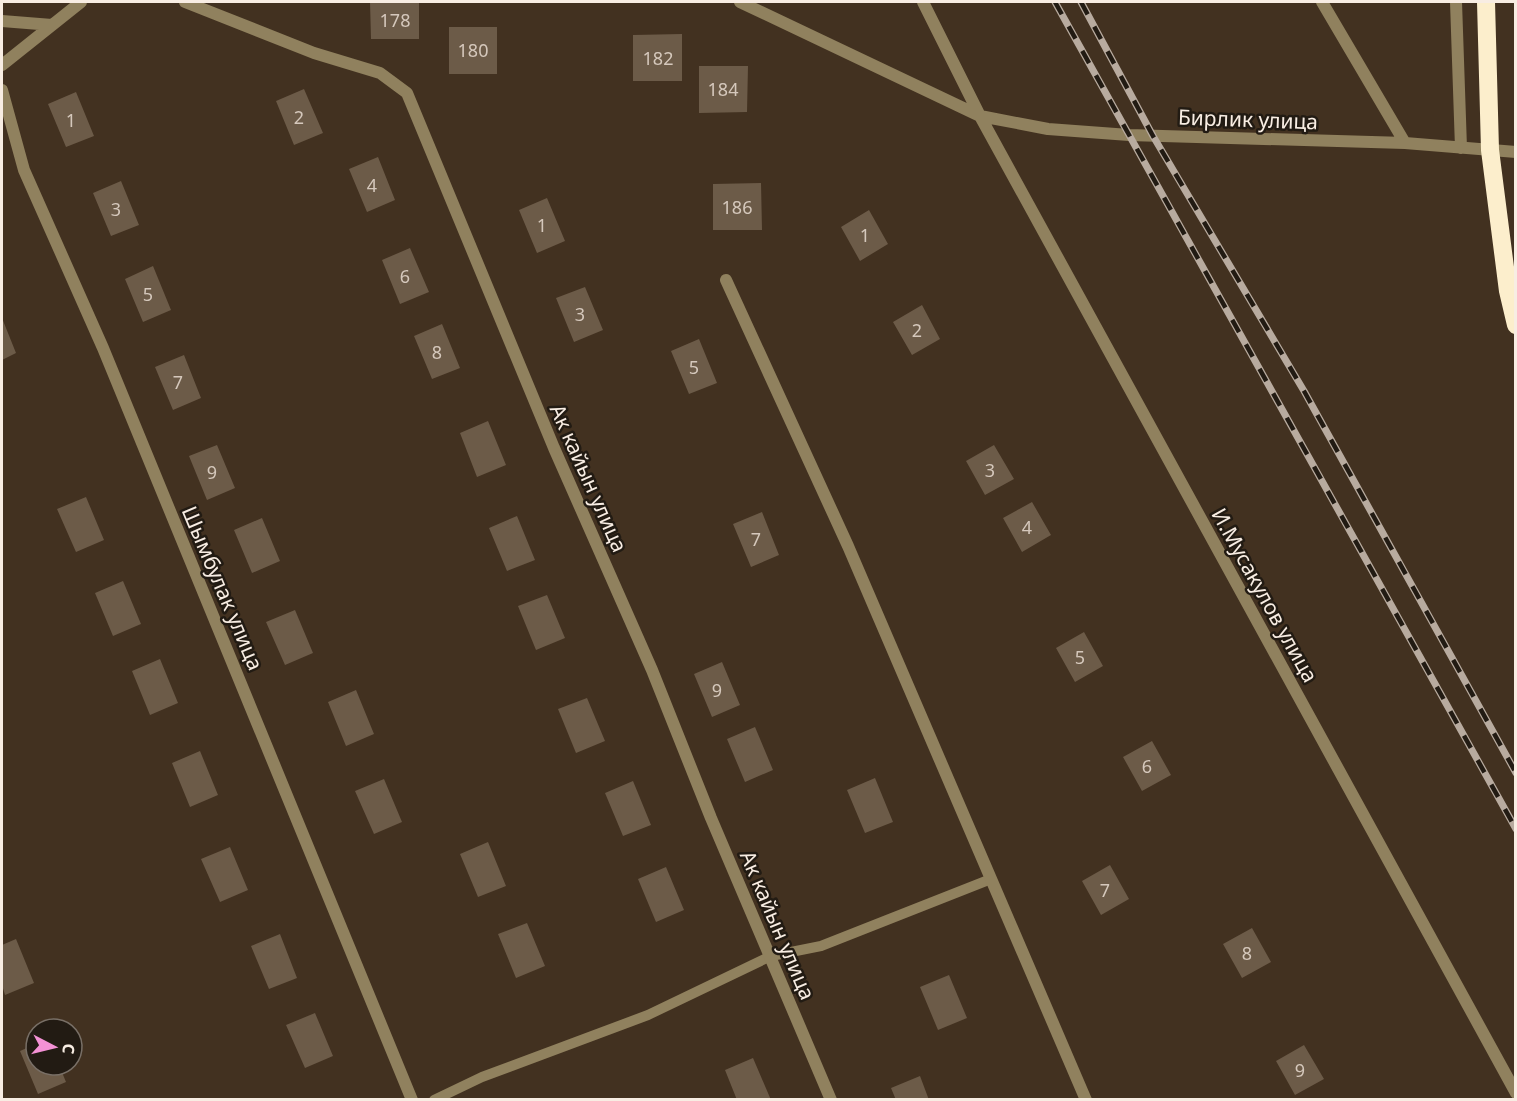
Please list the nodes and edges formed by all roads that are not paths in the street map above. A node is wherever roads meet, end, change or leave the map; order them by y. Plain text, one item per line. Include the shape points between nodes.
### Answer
1 (81, 2) edge
2 (184, 2) edge
3 (740, 2) edge
4 (923, 2) edge
5 (1322, 2) edge
6 (1456, 2) edge
7 (1485, 2) edge
8 (2, 21) edge
9 (52, 25) junction
10 (2, 64) edge
11 (2, 90) edge
12 (980, 116) junction
13 (1405, 143) junction
14 (1461, 148) junction
15 (1490, 150) junction
16 (1515, 152) edge
17 (726, 280) dead end
18 (1515, 325) edge
19 (991, 879) junction
20 (771, 956) junction
21 (1515, 1093) edge
22 (412, 1100) edge
23 (434, 1100) edge
24 (831, 1100) edge
25 (1086, 1100) edge

1 - 9 street
2 - 20 street, Ак кайын улица via 314,53 380,73 407,93
3 - 12 street, Бирлик улица
4 - 12 street, И.Мусакулов улица
5 - 13 street
6 - 14 street
7 - 15 highway
8 - 9 street
9 - 10 street
11 - 22 street, Шымбулак улица via 24,170 103,348
12 - 13 street, Бирлик улица via 1048,129 1129,135
12 - 21 street, И.Мусакулов улица
13 - 14 street, Бирлик улица
14 - 15 street, Бирлик улица
15 - 16 street, Бирлик улица
15 - 18 highway
17 - 19 street via 848,546
19 - 20 lane via 821,946
19 - 25 street
20 - 23 lane via 648,1015 482,1077
20 - 24 street, Ак кайын улица

